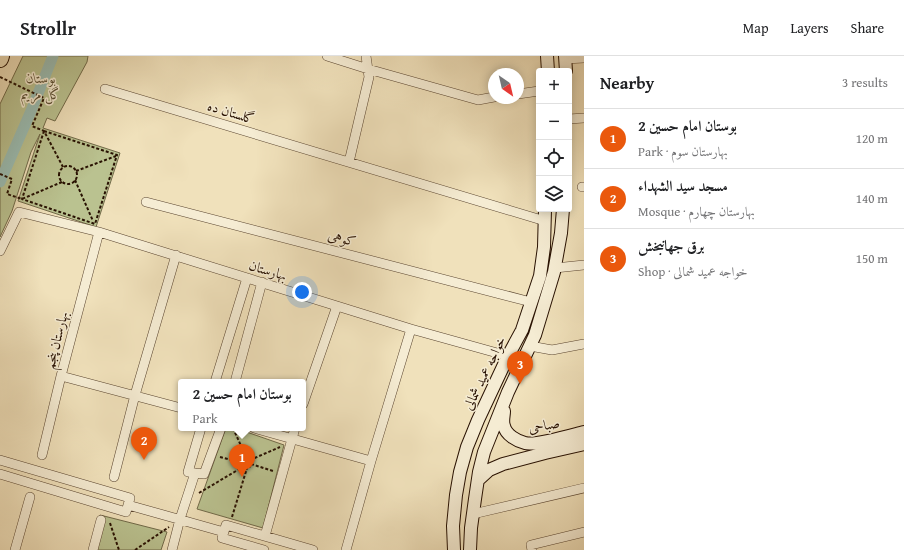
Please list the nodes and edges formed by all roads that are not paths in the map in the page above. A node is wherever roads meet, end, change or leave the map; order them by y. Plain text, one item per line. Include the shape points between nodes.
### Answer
1 (1, 56) edge
2 (327, 56) edge
3 (366, 56) edge
4 (547, 56) edge
5 (584, 58) edge
6 (0, 59) edge
7 (566, 62) edge
8 (548, 68) edge
9 (368, 69) junction
10 (105, 89) dead end
11 (536, 91) edge
12 (524, 93) edge
13 (488, 98) edge
14 (584, 118) edge
15 (572, 119) edge
16 (350, 162) junction
17 (146, 202) dead end
18 (563, 212) edge
19 (545, 220) edge
20 (97, 228) junction
21 (562, 233) junction
22 (0, 251) edge
23 (176, 256) junction
24 (584, 265) edge
25 (555, 268) junction
26 (247, 278) junction
27 (262, 282) junction
28 (531, 302) junction
29 (336, 306) junction
30 (411, 329) junction
31 (584, 344) edge
32 (530, 346) junction
33 (508, 356) junction
34 (61, 376) junction
35 (216, 379) edge
36 (236, 379) edge
37 (508, 392) junction
38 (136, 395) junction
39 (306, 395) edge
40 (178, 407) edge
41 (200, 431) edge
42 (220, 431) edge
43 (263, 431) edge
44 (294, 431) edge
45 (582, 438) edge
46 (291, 440) junction
47 (42, 456) dead end
48 (0, 460) edge
49 (371, 461) junction
50 (195, 473) junction
51 (0, 474) edge
52 (114, 477) dead end
53 (478, 480) junction
54 (584, 488) edge
55 (30, 497) dead end
56 (128, 505) junction
57 (473, 514) junction
58 (180, 519) junction
59 (101, 520) dead end
60 (227, 528) junction
61 (584, 532) edge
62 (265, 536) junction
63 (15, 550) edge
64 (93, 550) edge
65 (172, 550) edge
66 (262, 550) edge
67 (313, 550) edge
68 (346, 550) edge
69 (454, 550) edge
70 (470, 550) edge
71 (532, 550) edge

1 - 6 highway
2 - 9 street
3 - 9 street
4 - 8 main road
5 - 7 street
9 - 13 street via 478,100
9 - 16 street via 369,77
10 - 16 street, گلستان ده
11 - 12 street
14 - 15 street
16 - 19 street, گلستان ده
17 - 28 street, کوهی
18 - 21 main road
19 - 21 main road
19 - 28 main road, خواجه عمید شمالی via 540,276
20 - 22 street, بهارستان via 19,212
20 - 23 street, بهارستان
20 - 34 street, بهارستان پنجم
21 - 25 main road
23 - 26 street, بهارستان
23 - 38 street
24 - 25 street
25 - 32 main road
26 - 27 street, بهارستان
26 - 35 street
27 - 29 street, بهارستان
27 - 36 street
28 - 33 main road, خواجه عمید شمالی via 522,330
29 - 30 street, بهارستان
29 - 39 street
30 - 33 street, بهارستان
30 - 49 street
31 - 32 street via 552,350
32 - 37 main road
33 - 69 main road, خواجه عمید شمالی via 478,420 460,472 453,526
34 - 38 street
34 - 47 street, بهارستان پنجم
37 - 45 main road, صباحی via 503,418 504,427 512,438 526,444
37 - 53 main road via 484,452
38 - 40 street
38 - 52 street
41 - 50 street via 188,472
42 - 50 street via 204,474
43 - 46 street
44 - 46 street
45 - 53 main road, صباحی via 545,453 488,470
46 - 49 street
46 - 62 street
48 - 56 street via 130,498
49 - 68 street
50 - 58 street
51 - 56 street via 126,512
53 - 57 main road
54 - 57 street
55 - 63 street
56 - 58 street
57 - 70 main road
58 - 60 street
58 - 65 street
59 - 64 street
60 - 62 street
60 - 66 street via 222,538
61 - 71 street via 531,544
62 - 67 street

